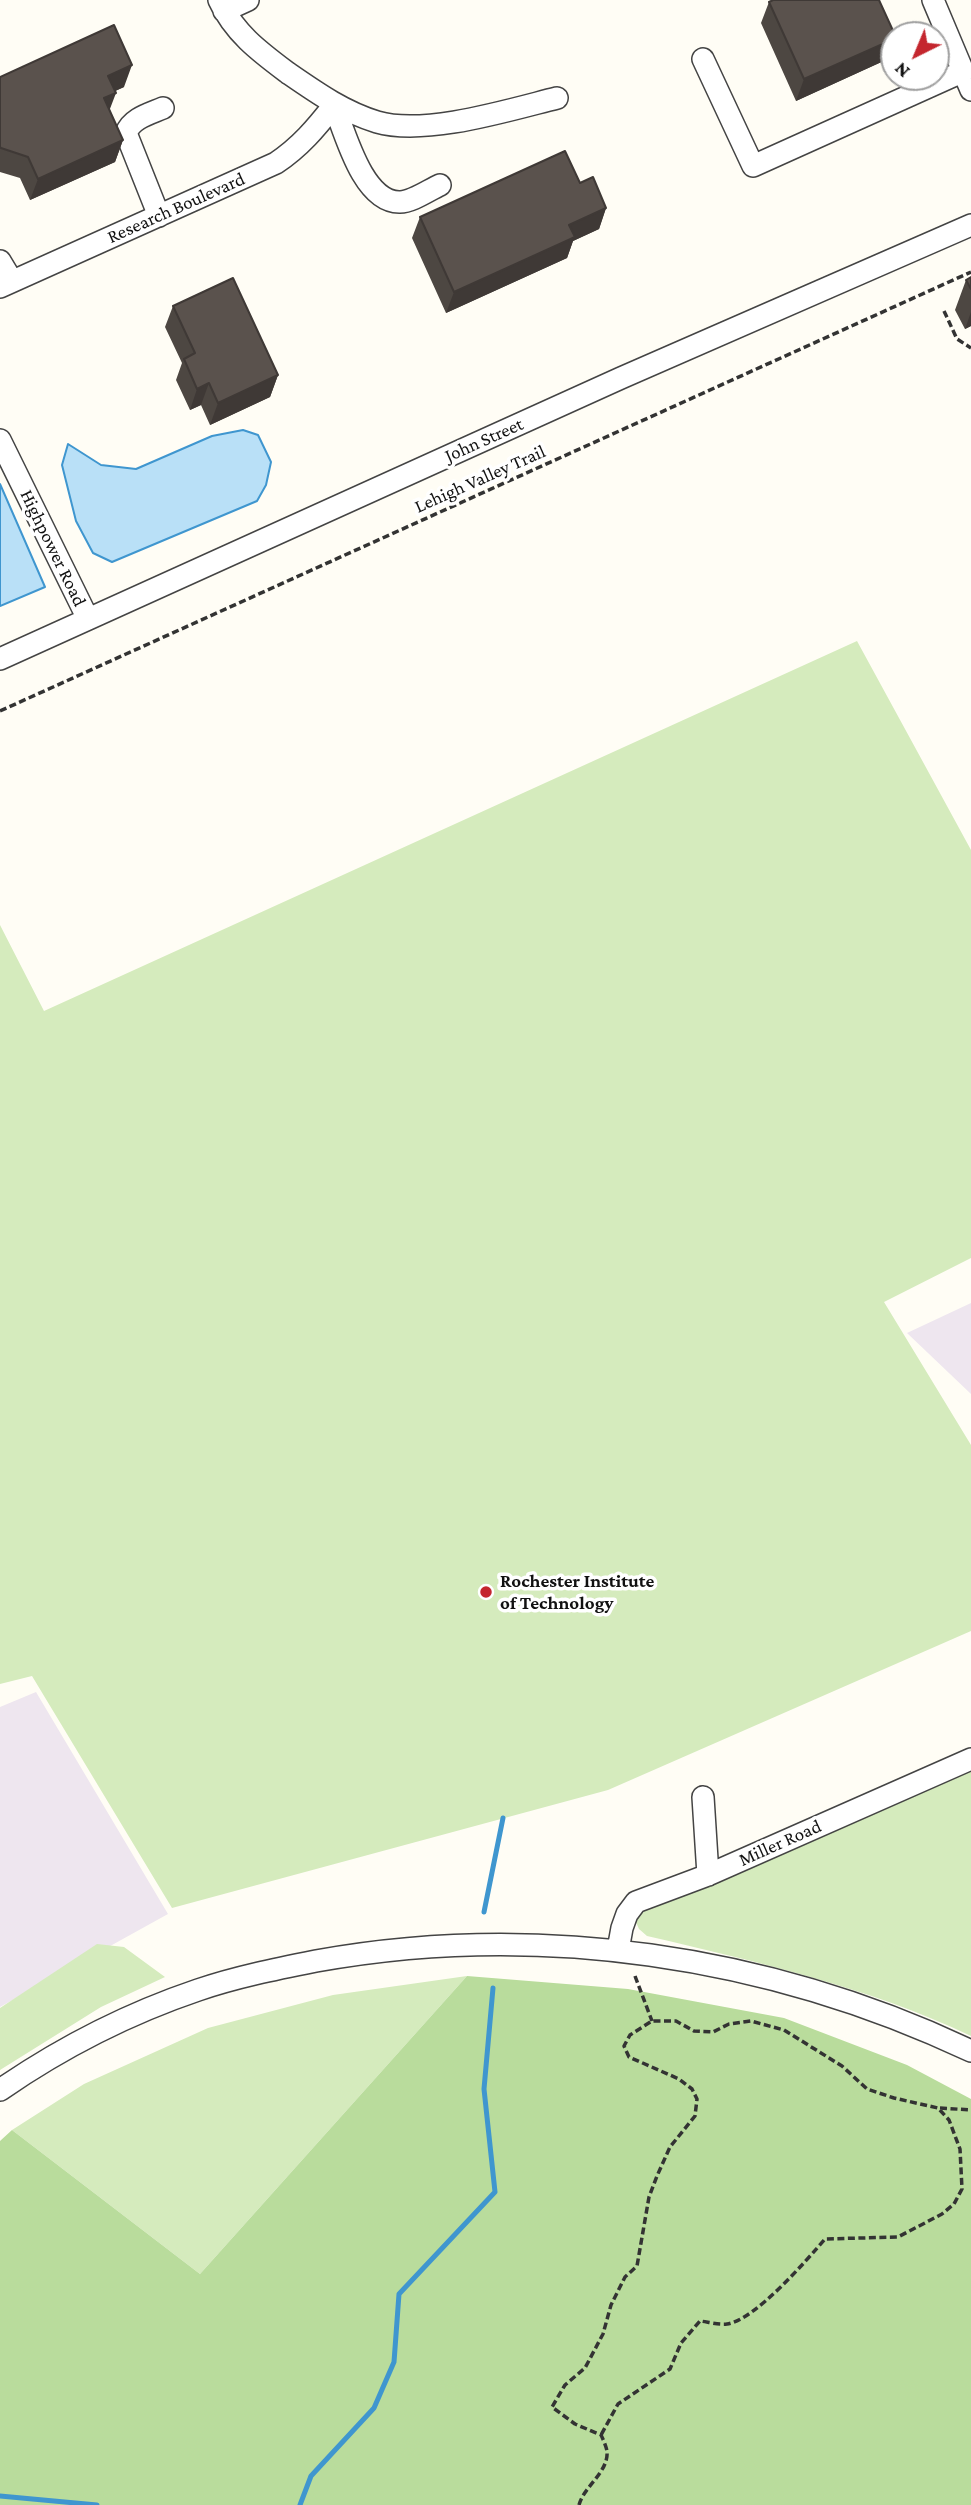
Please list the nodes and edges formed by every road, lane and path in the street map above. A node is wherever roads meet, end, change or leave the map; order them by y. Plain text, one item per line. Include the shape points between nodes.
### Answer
1 (248, 0) edge
2 (933, 0) edge
3 (222, 5) edge
4 (703, 59) dead end
5 (968, 81) edge
6 (557, 98) dead end
7 (334, 105) junction
8 (163, 108) dead end
9 (440, 186) dead end
10 (159, 216) junction
11 (971, 225) edge
12 (0, 261) edge
13 (971, 272) edge
14 (6, 284) edge
15 (944, 311) dead end
16 (971, 348) edge
17 (0, 440) edge
18 (88, 619) junction
19 (0, 659) edge
20 (0, 712) edge
21 (971, 1759) edge
22 (703, 1797) dead end
23 (708, 1875) junction
24 (618, 1950) junction
25 (635, 1976) dead end
26 (652, 2021) junction
27 (971, 2051) edge
28 (0, 2090) edge
29 (938, 2108) junction
30 (971, 2110) edge
31 (601, 2435) junction
32 (579, 2505) edge

1 - 3 street
2 - 5 street
3 - 7 street via 237,31 258,52
4 - 5 street via 753,166
6 - 7 street via 426,126 379,123
7 - 9 street via 358,165 380,197 402,202
7 - 10 street, Research Boulevard via 303,143 276,163
8 - 10 street via 138,118 126,133
10 - 14 street, Research Boulevard
11 - 18 street, John Street
12 - 14 street
13 - 20 path, Lehigh Valley Trail
15 - 16 path via 957,339
17 - 18 street, Highpower Road
18 - 19 street, John Street
21 - 23 street, Miller Road
22 - 23 street
23 - 24 street, Miller Road via 636,1902 624,1921
24 - 27 street via 799,1986 869,2007
24 - 28 street via 463,1945 356,1954 276,1969 198,1990 113,2024
25 - 26 path
26 - 29 path via 676,2021 694,2031 713,2032 751,2021 784,2030 842,2066 867,2089
26 - 31 path via 630,2035 624,2046 629,2057 692,2089 697,2099 695,2116 670,2147 649,2197 637,2266 625,2277 585,2368 565,2385 552,2407
29 - 30 path
29 - 31 path via 949,2120 960,2149 962,2189 954,2204 898,2237 825,2239 750,2315 727,2324 700,2321 681,2343 670,2369 618,2404
31 - 32 path via 607,2451 605,2463

